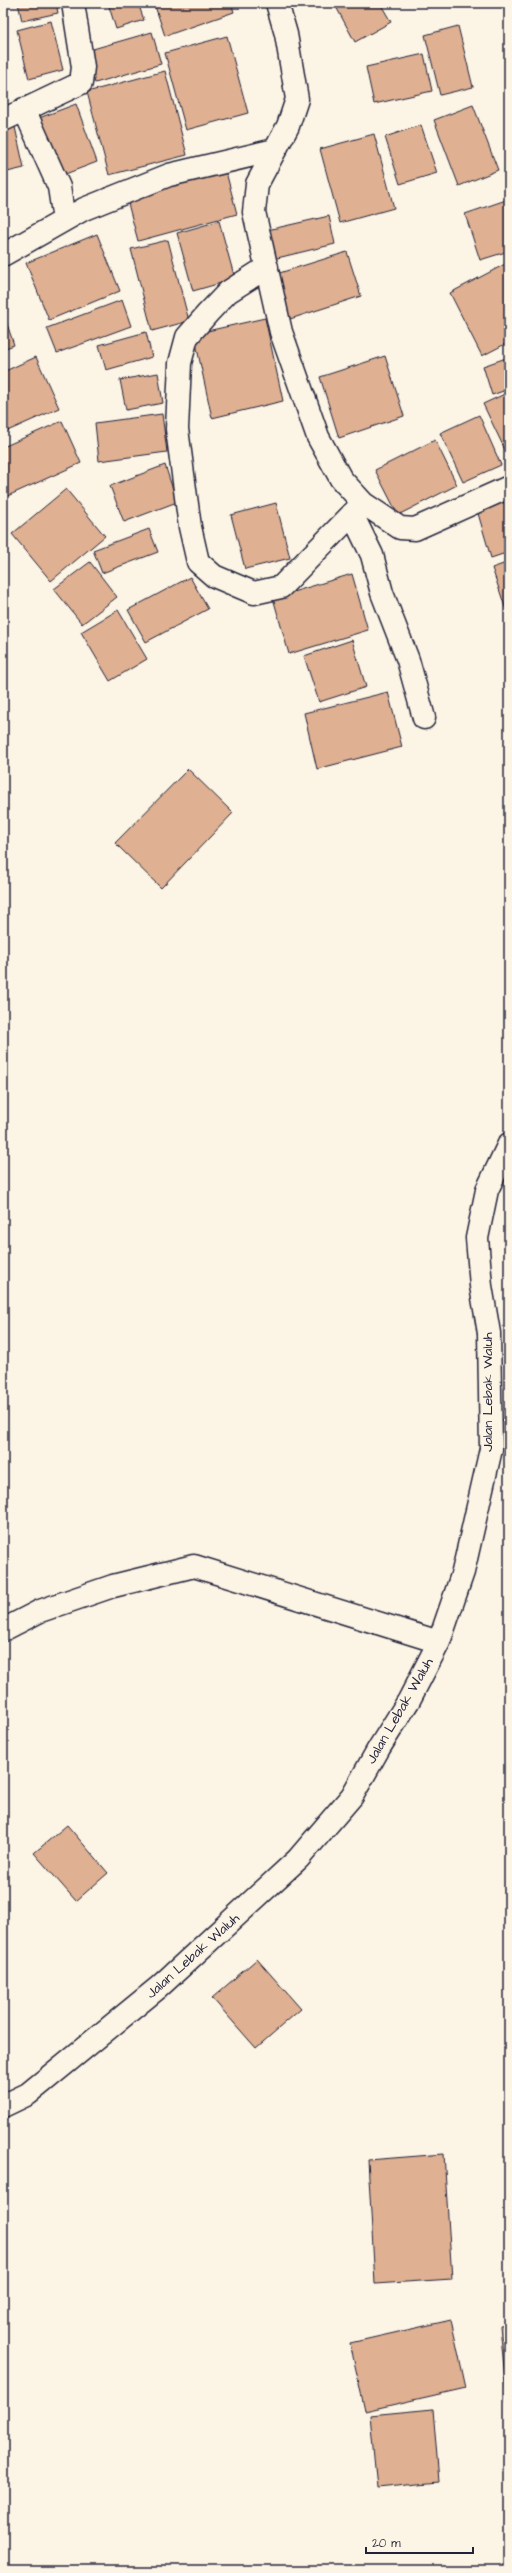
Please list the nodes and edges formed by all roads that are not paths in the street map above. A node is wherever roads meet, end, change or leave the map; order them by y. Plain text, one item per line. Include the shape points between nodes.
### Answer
1 (73, 3) edge
2 (277, 3) edge
3 (24, 109) junction
4 (3, 120) edge
5 (275, 150) junction
6 (64, 220) junction
7 (3, 255) edge
8 (267, 267) junction
9 (509, 487) edge
10 (358, 509) junction
11 (424, 718) dead end
12 (509, 1144) edge
13 (3, 1630) edge
14 (439, 1642) junction
15 (3, 2106) edge

1 - 3 street via 83,67 81,82
2 - 5 street via 286,34 297,99 288,126
3 - 4 street
3 - 6 street via 59,187
5 - 6 street via 169,175 84,209
5 - 8 street via 257,184 254,212
6 - 7 street
8 - 10 street via 282,332 318,437
8 - 10 street via 228,292 208,313 187,337 180,363 177,429 190,527 198,562 214,576 254,593 281,587
9 - 10 street via 415,529 400,528
10 - 11 street via 382,593 408,660
12 - 14 street, Jalan Lebak Waluh via 487,1190 476,1238 489,1333 491,1450 463,1572
13 - 14 street via 40,1611 99,1591 194,1566
14 - 15 street, Jalan Lebak Waluh via 409,1700 352,1796 298,1859 159,1987 28,2094

